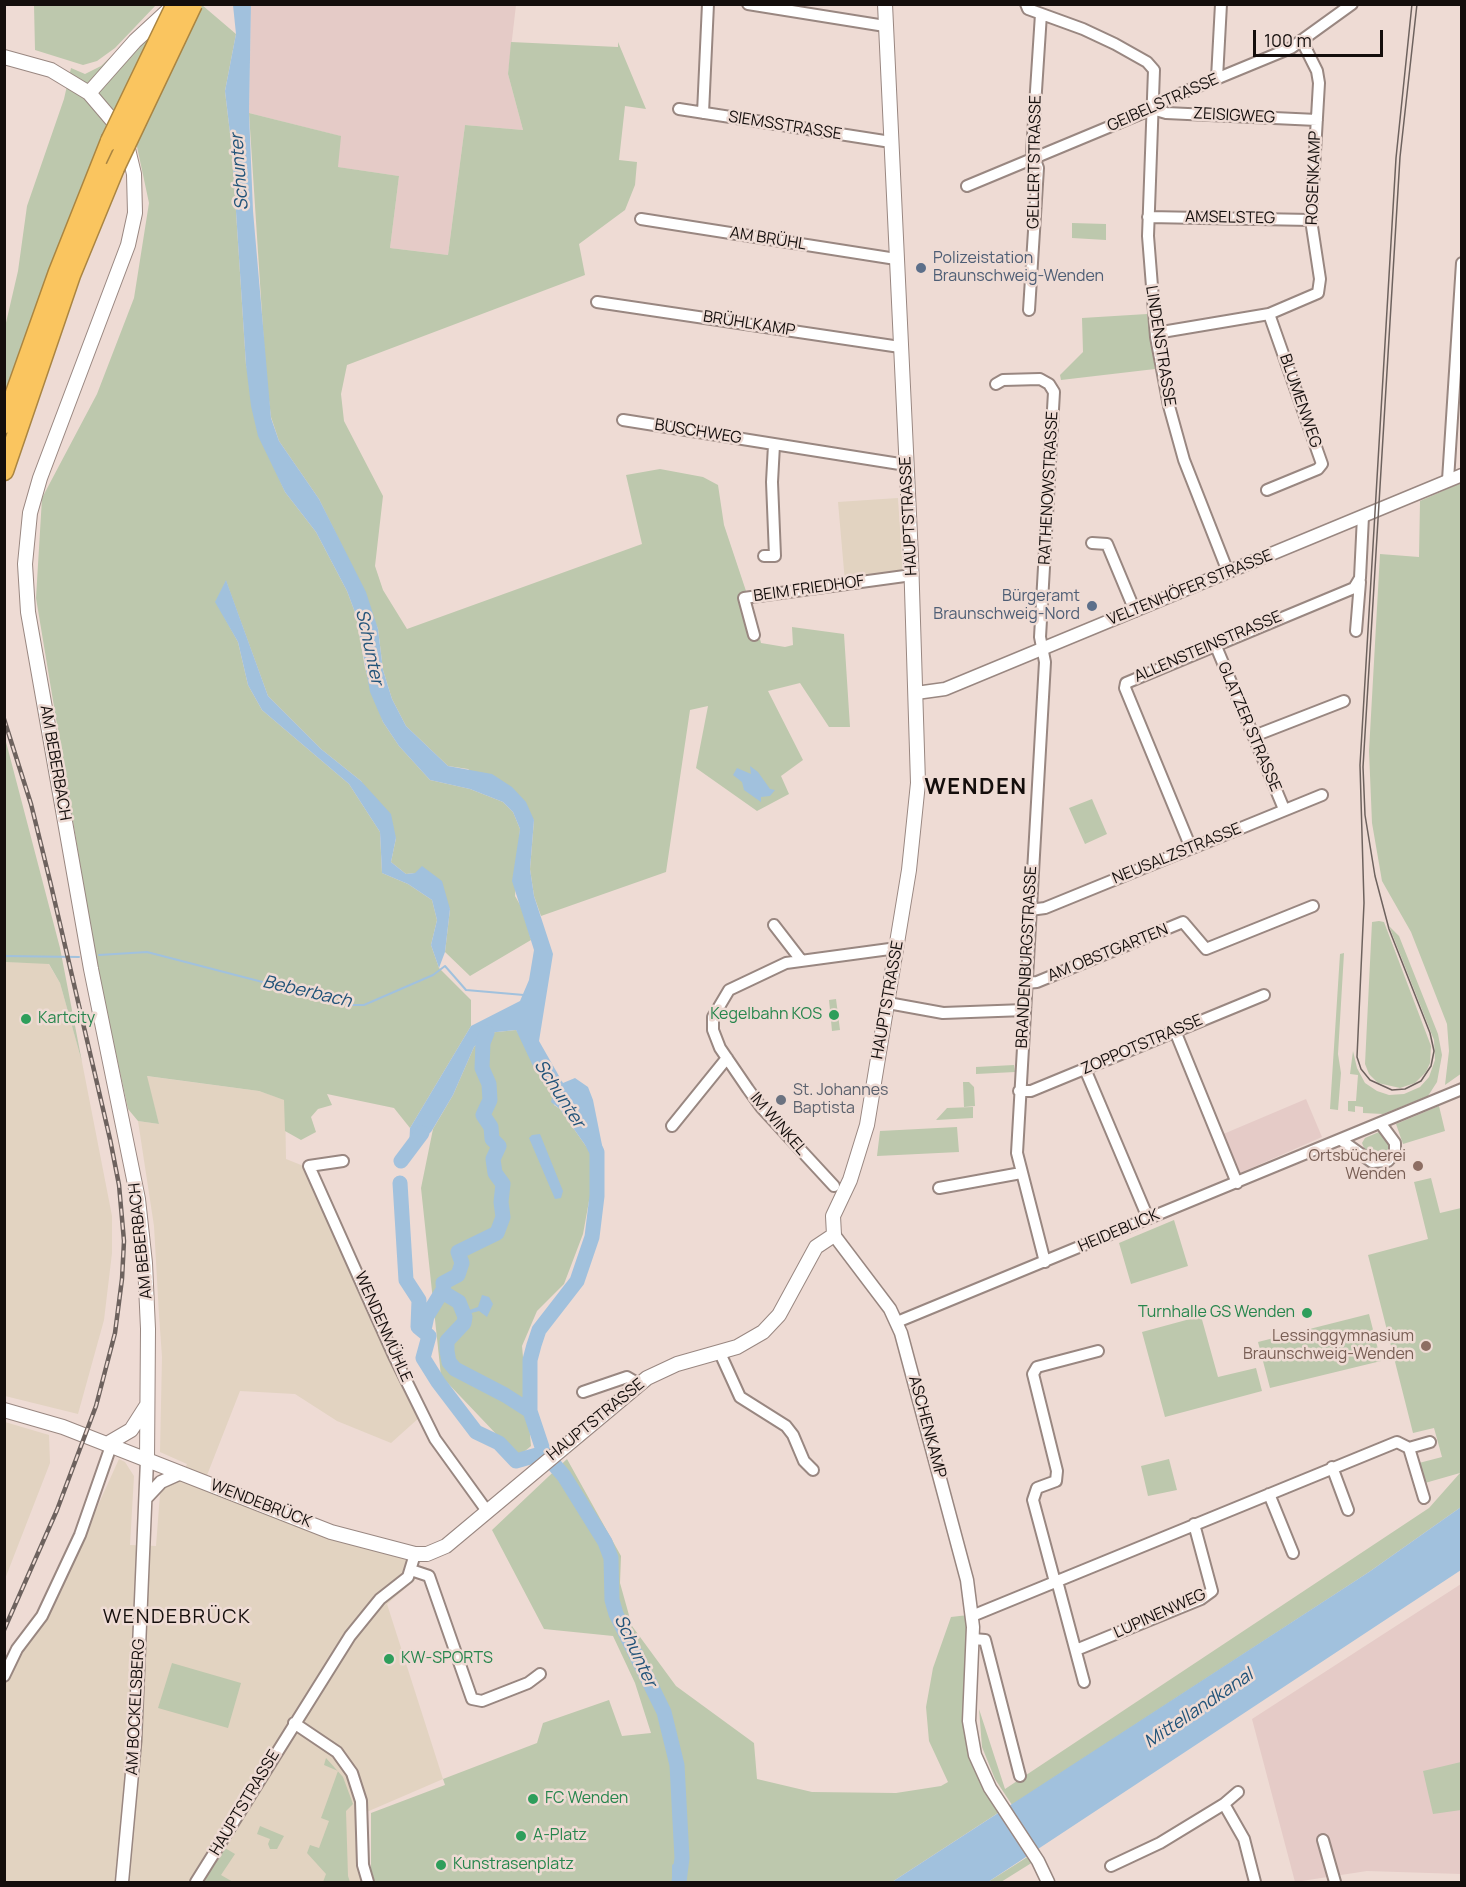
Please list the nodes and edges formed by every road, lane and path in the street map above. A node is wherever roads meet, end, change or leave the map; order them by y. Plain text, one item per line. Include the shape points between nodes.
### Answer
1 (175, 4) edge
2 (193, 4) edge
3 (708, 4) edge
4 (748, 4) edge
5 (885, 4) edge
6 (1026, 4) edge
7 (1221, 4) edge
8 (1352, 4) edge
9 (774, 6) edge
10 (1341, 8) edge
11 (1041, 14) junction
12 (885, 26) junction
13 (1302, 41) junction
14 (4, 57) edge
15 (1217, 78) junction
16 (89, 93) junction
17 (679, 109) dead end
18 (1152, 109) junction
19 (703, 112) junction
20 (1317, 120) junction
21 (891, 142) junction
22 (1036, 158) junction
23 (967, 186) dead end
24 (1149, 217) junction
25 (641, 219) dead end
26 (1311, 220) junction
27 (896, 259) junction
28 (1461, 262) edge
29 (597, 302) dead end
30 (1029, 310) dead end
31 (1269, 314) junction
32 (1156, 333) junction
33 (900, 347) junction
34 (996, 384) dead end
35 (623, 420) dead end
36 (4, 424) edge
37 (774, 445) junction
38 (906, 465) junction
39 (4, 471) edge
40 (1461, 475) edge
41 (1448, 480) junction
42 (1268, 490) dead end
43 (1363, 516) junction
44 (1092, 543) dead end
45 (764, 556) dead end
46 (1228, 572) junction
47 (912, 575) junction
48 (1360, 582) junction
49 (1135, 610) junction
50 (1356, 631) dead end
51 (754, 635) dead end
52 (1215, 644) junction
53 (1042, 648) junction
54 (916, 693) junction
55 (1344, 701) dead end
56 (1254, 736) junction
57 (1322, 795) dead end
58 (1284, 809) junction
59 (1191, 848) junction
60 (1313, 906) dead end
61 (1030, 910) junction
62 (774, 925) dead end
63 (897, 948) junction
64 (801, 960) junction
65 (1026, 983) junction
66 (1264, 994) dead end
67 (888, 1003) junction
68 (1024, 1010) junction
69 (1175, 1031) junction
70 (726, 1058) junction
71 (1085, 1069) junction
72 (1461, 1089) edge
73 (1019, 1091) junction
74 (1381, 1124) junction
75 (672, 1126) dead end
76 (1341, 1140) junction
77 (343, 1161) dead end
78 (1021, 1173) junction
79 (1237, 1183) junction
80 (834, 1186) dead end
81 (939, 1188) dead end
82 (1149, 1218) junction
83 (834, 1235) junction
84 (1045, 1262) junction
85 (897, 1322) junction
86 (1098, 1351) dead end
87 (720, 1353) junction
88 (639, 1384) junction
89 (583, 1392) dead end
90 (148, 1401) junction
91 (4, 1410) edge
92 (1430, 1442) dead end
93 (109, 1445) junction
94 (1409, 1448) junction
95 (147, 1460) junction
96 (1332, 1467) junction
97 (813, 1470) dead end
98 (181, 1473) junction
99 (1269, 1494) junction
100 (146, 1498) junction
101 (1424, 1498) dead end
102 (1348, 1510) dead end
103 (487, 1511) junction
104 (1194, 1524) junction
105 (1293, 1553) dead end
106 (415, 1554) junction
107 (411, 1570) junction
108 (1056, 1582) junction
109 (972, 1616) junction
110 (973, 1639) junction
111 (1076, 1650) junction
112 (540, 1674) dead end
113 (4, 1676) edge
114 (1084, 1682) dead end
115 (294, 1723) junction
116 (1020, 1776) dead end
117 (1238, 1792) dead end
118 (1224, 1804) junction
119 (1323, 1840) dead end
120 (1111, 1866) dead end
121 (122, 1882) edge
122 (196, 1882) edge
123 (368, 1882) edge
124 (1048, 1882) edge
125 (1256, 1882) edge
126 (1335, 1882) edge

1 - 16 main road via 135,41
1 - 36 highway, bridge via 110,141
2 - 39 highway, bridge via 115,168 68,286
3 - 19 street
4 - 9 street
5 - 12 main road, HAUPTSTRASSE
6 - 11 street via 1028,9
7 - 15 street
8 - 10 street, GEIBELSTRASSE
9 - 12 street
10 - 13 street, GEIBELSTRASSE
11 - 18 street, LINDENSTRASSE via 1083,29 1152,67
11 - 22 street, GELLERTSTRASSE via 1032,152
12 - 21 main road, HAUPTSTRASSE
13 - 15 street, GEIBELSTRASSE
13 - 20 street, ROSENKAMP via 1318,76
14 - 16 main road, AM BEBERBACH via 51,70
15 - 18 street, GEIBELSTRASSE
16 - 90 main road, AM BEBERBACH via 112,118 128,149 135,181 135,213 118,278 34,495 27,531 25,580 91,969 136,1190 147,1284
17 - 19 street, SIEMSSTRASSE
18 - 20 street, ZEISIGWEG via 1166,113
18 - 22 street, GEIBELSTRASSE
18 - 24 street, LINDENSTRASSE
19 - 21 street, SIEMSSTRASSE
20 - 26 street, ROSENKAMP
21 - 27 main road, HAUPTSTRASSE
22 - 23 street, GEIBELSTRASSE
22 - 30 street, GELLERTSTRASSE
24 - 26 street, AMSELSTEG
24 - 32 street, LINDENSTRASSE
25 - 27 street, AM BRÜHL
26 - 31 street, ROSENKAMP via 1320,279 1318,293
27 - 33 main road, HAUPTSTRASSE
28 - 41 street
29 - 33 street, BRÜHLKAMP
31 - 32 street, ROSENKAMP
31 - 42 street, BLUMENWEG via 1322,464
32 - 46 street, LINDENSTRASSE via 1167,397 1184,460
33 - 38 main road, HAUPTSTRASSE
34 - 53 street, RATHENOWSTRASSE via 1003,380 1040,379 1054,392
35 - 37 street, BUSCHWEG
37 - 38 street, BUSCHWEG
37 - 45 street via 775,556
38 - 47 main road, HAUPTSTRASSE
40 - 41 street, VELTENHÖFER STRASSE
41 - 43 street, VELTENHÖFER STRASSE
43 - 46 street, VELTENHÖFER STRASSE
43 - 48 street
44 - 49 street via 1107,544
46 - 49 street, VELTENHÖFER STRASSE
47 - 51 street, BEIM FRIEDHOF via 744,598
47 - 54 main road, HAUPTSTRASSE
48 - 50 street
48 - 52 street, ALLENSTEINSTRASSE
49 - 53 street, VELTENHÖFER STRASSE
52 - 56 street, GLATZER STRASSE
52 - 59 street, ALLENSTEINSTRASSE via 1129,679 1125,688
53 - 54 street, VELTENHÖFER STRASSE via 945,689
53 - 61 street, BRANDENBURGSTRASSE via 1045,662
54 - 63 main road, HAUPTSTRASSE via 915,828
55 - 56 street
56 - 58 street, GLATZER STRASSE
57 - 58 street, NEUSALZSTRASSE
58 - 59 street, NEUSALZSTRASSE
59 - 61 street, NEUSALZSTRASSE via 1045,908
60 - 65 street, AM OBSTGARTEN via 1206,949 1183,922 1037,982
61 - 65 street, BRANDENBURGSTRASSE
62 - 64 street
63 - 64 street, IM WINKEL
63 - 67 main road, HAUPTSTRASSE
64 - 70 street, IM WINKEL via 743,982 722,999 713,1023 715,1038
65 - 68 street, BRANDENBURGSTRASSE
66 - 69 street, ZOPPOTSTRASSE
67 - 68 street via 943,1012
67 - 83 main road, HAUPTSTRASSE via 867,1125 853,1172 833,1216
68 - 73 street, BRANDENBURGSTRASSE
69 - 71 street, ZOPPOTSTRASSE
69 - 79 street
70 - 75 street
70 - 80 street, IM WINKEL via 761,1107
71 - 73 street, ZOPPOTSTRASSE via 1031,1091
71 - 82 street
72 - 74 street, HEIDEBLICK
73 - 78 street, BRANDENBURGSTRASSE via 1017,1153
74 - 76 street, HEIDEBLICK
74 - 76 street via 1396,1147 1392,1158 1384,1162 1368,1161
76 - 79 street, HEIDEBLICK
77 - 103 street, WENDENMÜHLE via 309,1167 435,1439
78 - 81 street
78 - 84 street, BRANDENBURGSTRASSE
79 - 82 street, HEIDEBLICK
82 - 84 street, HEIDEBLICK
83 - 85 street, ASCHENKAMP
83 - 87 main road, HAUPTSTRASSE via 812,1253 769,1326 747,1343
84 - 85 street, HEIDEBLICK
85 - 109 street, ASCHENKAMP via 967,1580
86 - 108 street via 1034,1370 1057,1475 1056,1481 1037,1488 1033,1500
87 - 88 main road, HAUPTSTRASSE via 677,1364
87 - 97 street via 740,1397 786,1426
88 - 89 street via 627,1377
88 - 103 main road, HAUPTSTRASSE
90 - 93 main road via 135,1425
90 - 95 main road, AM BEBERBACH
91 - 93 main road, WENDEBRÜCK
92 - 94 street
93 - 95 main road, WENDEBRÜCK
93 - 113 street via 75,1545 42,1616 17,1649
94 - 96 street via 1397,1442
94 - 101 street
95 - 98 main road, WENDEBRÜCK
95 - 100 street, AM BOCKELSBERG
96 - 99 street
96 - 102 street
98 - 100 street via 161,1482
98 - 106 main road, WENDEBRÜCK via 331,1532
99 - 104 street
99 - 105 street
100 - 121 street, AM BOCKELSBERG via 135,1741
103 - 106 main road, HAUPTSTRASSE via 440,1550
104 - 108 street
104 - 111 street, LUPINENWEG via 1212,1591
106 - 107 street
107 - 112 street via 429,1576 472,1699 482,1701 528,1683
107 - 115 street, HAUPTSTRASSE via 360,1621
108 - 109 street
108 - 111 street
109 - 110 street, ASCHENKAMP
110 - 116 street via 985,1640
110 - 124 street, ASCHENKAMP via 969,1711 971,1737 981,1772
111 - 114 street
115 - 122 street, HAUPTSTRASSE
115 - 123 street via 337,1752 352,1773 361,1801 363,1865
117 - 118 street
118 - 120 street via 1160,1843
118 - 125 street via 1244,1839
119 - 126 street

